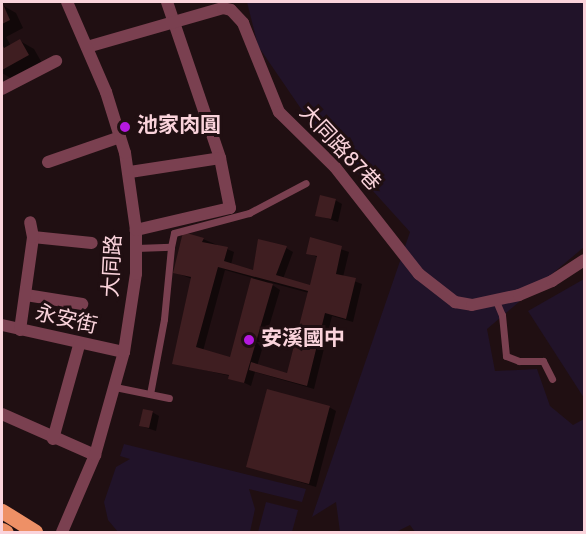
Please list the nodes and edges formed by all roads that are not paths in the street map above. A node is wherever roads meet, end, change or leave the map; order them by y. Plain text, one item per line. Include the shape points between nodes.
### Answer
1 (67, 2) edge
2 (167, 2) edge
3 (174, 22) junction
4 (87, 47) junction
5 (56, 61) dead end
6 (2, 89) edge
7 (120, 137) junction
8 (220, 158) junction
9 (48, 162) dead end
10 (130, 172) junction
11 (306, 183) dead end
12 (30, 222) dead end
13 (136, 230) junction
14 (33, 237) junction
15 (92, 243) dead end
16 (171, 247) junction
17 (136, 249) junction
18 (585, 260) edge
19 (26, 295) junction
20 (496, 301) junction
21 (82, 304) dead end
22 (2, 324) edge
23 (20, 330) junction
24 (79, 345) junction
25 (123, 352) junction
26 (552, 379) dead end
27 (115, 387) junction
28 (150, 394) junction
29 (169, 398) dead end
30 (2, 414) edge
31 (53, 439) junction
32 (95, 455) junction
33 (2, 511) edge
34 (2, 530) edge
35 (6, 532) edge
36 (35, 532) edge
37 (62, 532) edge

1 - 4 street, 大同路
2 - 3 street
3 - 4 street, 大同路87巷
3 - 8 street
3 - 20 street, 大同路87巷 via 223,8 237,14 279,111 335,167 419,274 455,302 472,305
4 - 7 street, 大同路
5 - 6 street
7 - 9 street
7 - 10 street, 大同路
8 - 10 street
8 - 13 street via 230,208
10 - 13 street, 大同路
11 - 16 lane via 249,213 174,233
12 - 14 street
13 - 17 street, 大同路
14 - 15 street
14 - 19 street
16 - 17 lane
16 - 28 lane via 164,320
17 - 25 street, 大同路
18 - 20 street, 大同路87巷 via 552,281
19 - 21 street
19 - 23 street
20 - 26 lane via 502,315 506,356 519,361 543,361
22 - 23 street, 永安街
23 - 24 street, 永安街
24 - 25 street, 永安街
24 - 31 street
25 - 27 street, 大同路
27 - 28 lane
27 - 32 street, 大同路
28 - 29 lane
30 - 31 street
31 - 32 street
32 - 37 street, 大同路
33 - 36 main road
34 - 35 main road

